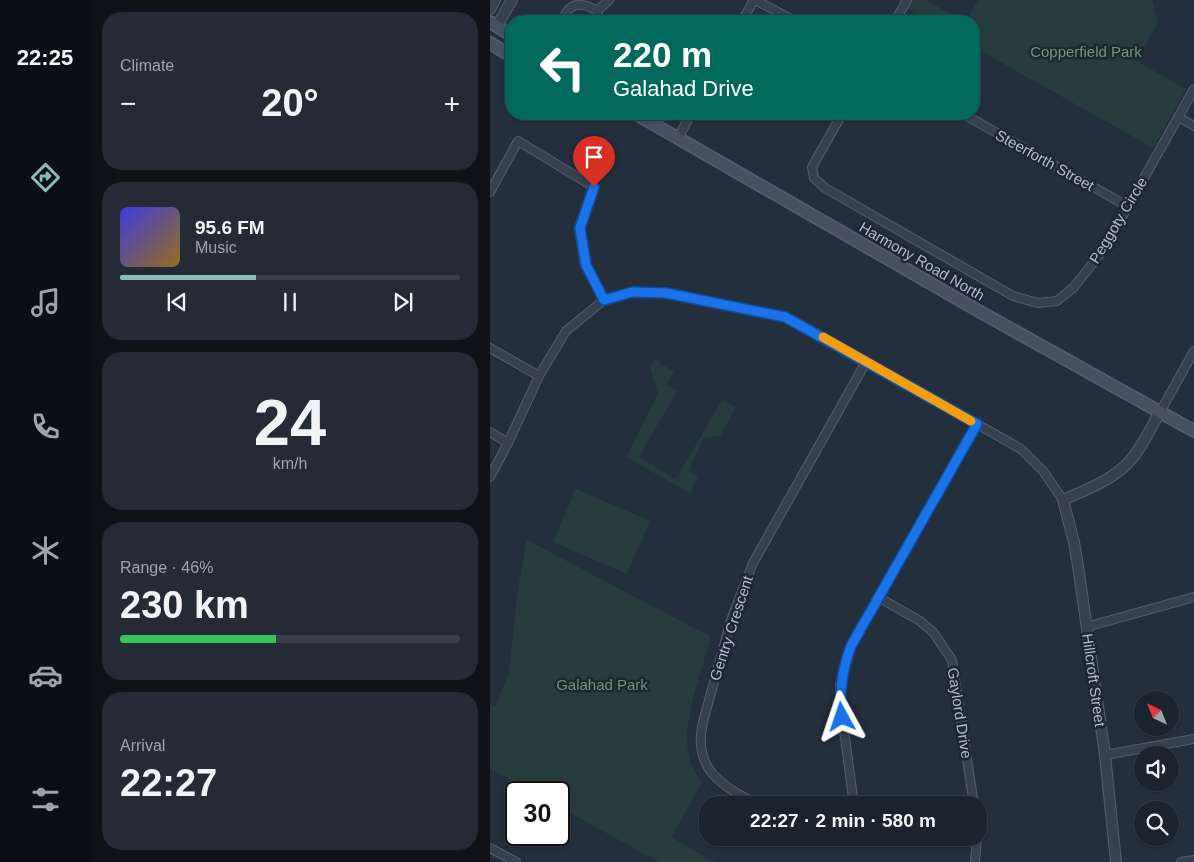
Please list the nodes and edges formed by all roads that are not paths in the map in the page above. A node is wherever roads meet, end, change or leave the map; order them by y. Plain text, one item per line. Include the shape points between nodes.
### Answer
1 (495, 0) edge
2 (512, 0) edge
3 (609, 0) edge
4 (755, 0) edge
5 (907, 0) edge
6 (490, 8) edge
7 (598, 10) junction
8 (565, 15) edge
9 (599, 15) edge
10 (746, 15) edge
11 (784, 15) edge
12 (898, 15) edge
13 (493, 24) edge
14 (505, 31) edge
15 (490, 38) edge
16 (490, 43) edge
17 (505, 52) edge
18 (1194, 89) edge
19 (1178, 118) junction
20 (646, 120) edge
21 (688, 120) edge
22 (839, 120) edge
23 (974, 120) edge
24 (1194, 126) edge
25 (678, 138) junction
26 (490, 192) edge
27 (1127, 206) junction
28 (604, 300) junction
29 (490, 348) edge
30 (1194, 352) edge
31 (866, 362) junction
32 (539, 376) junction
33 (1160, 412) junction
34 (977, 424) junction
35 (1194, 431) edge
36 (490, 432) edge
37 (508, 443) junction
38 (490, 476) edge
39 (1064, 500) junction
40 (878, 597) junction
41 (1194, 597) edge
42 (1086, 627) junction
43 (1194, 739) edge
44 (1105, 755) junction
45 (742, 796) edge
46 (853, 796) edge
47 (973, 796) edge
48 (976, 846) edge
49 (490, 848) edge
50 (1194, 860) edge
51 (516, 862) edge
52 (975, 862) edge
53 (1116, 862) edge
54 (1181, 862) edge

1 - 6 street
2 - 13 street
3 - 7 street
4 - 10 street
4 - 11 street
5 - 12 street
7 - 8 street via 586,4 574,6
7 - 9 street
13 - 14 main road
13 - 15 main road
16 - 17 main road
18 - 19 street, Peggoty Circle
19 - 24 street
19 - 27 street, Peggoty Circle
20 - 25 main road, Harmony Road North
21 - 25 street
22 - 27 street, Peggoty Circle via 812,167 814,178 825,188 1013,296 1038,303 1057,301 1074,286 1104,249
23 - 27 street, Steerforth Street
25 - 33 main road, Harmony Road North
26 - 28 street via 518,141 594,187 580,228 586,265
28 - 31 street via 632,292 666,293 785,317
28 - 32 street via 566,331
29 - 32 street
30 - 33 street
31 - 34 street
31 - 45 street, Gentry Crescent via 753,563 730,620 700,738 702,754 710,771 727,788
32 - 37 street
33 - 35 main road, Harmony Road North
33 - 39 street via 1127,464 1103,482
34 - 39 street via 1021,449 1043,471
34 - 40 street
36 - 37 street
37 - 38 street
39 - 42 street, Hillcroft Street via 1074,542
40 - 46 street via 851,646 840,685
40 - 47 street, Gaylord Drive via 934,632 952,660
41 - 42 street
42 - 44 street, Hillcroft Street
43 - 44 street
44 - 53 street, Hillcroft Street
48 - 52 street
49 - 51 street
50 - 54 street

